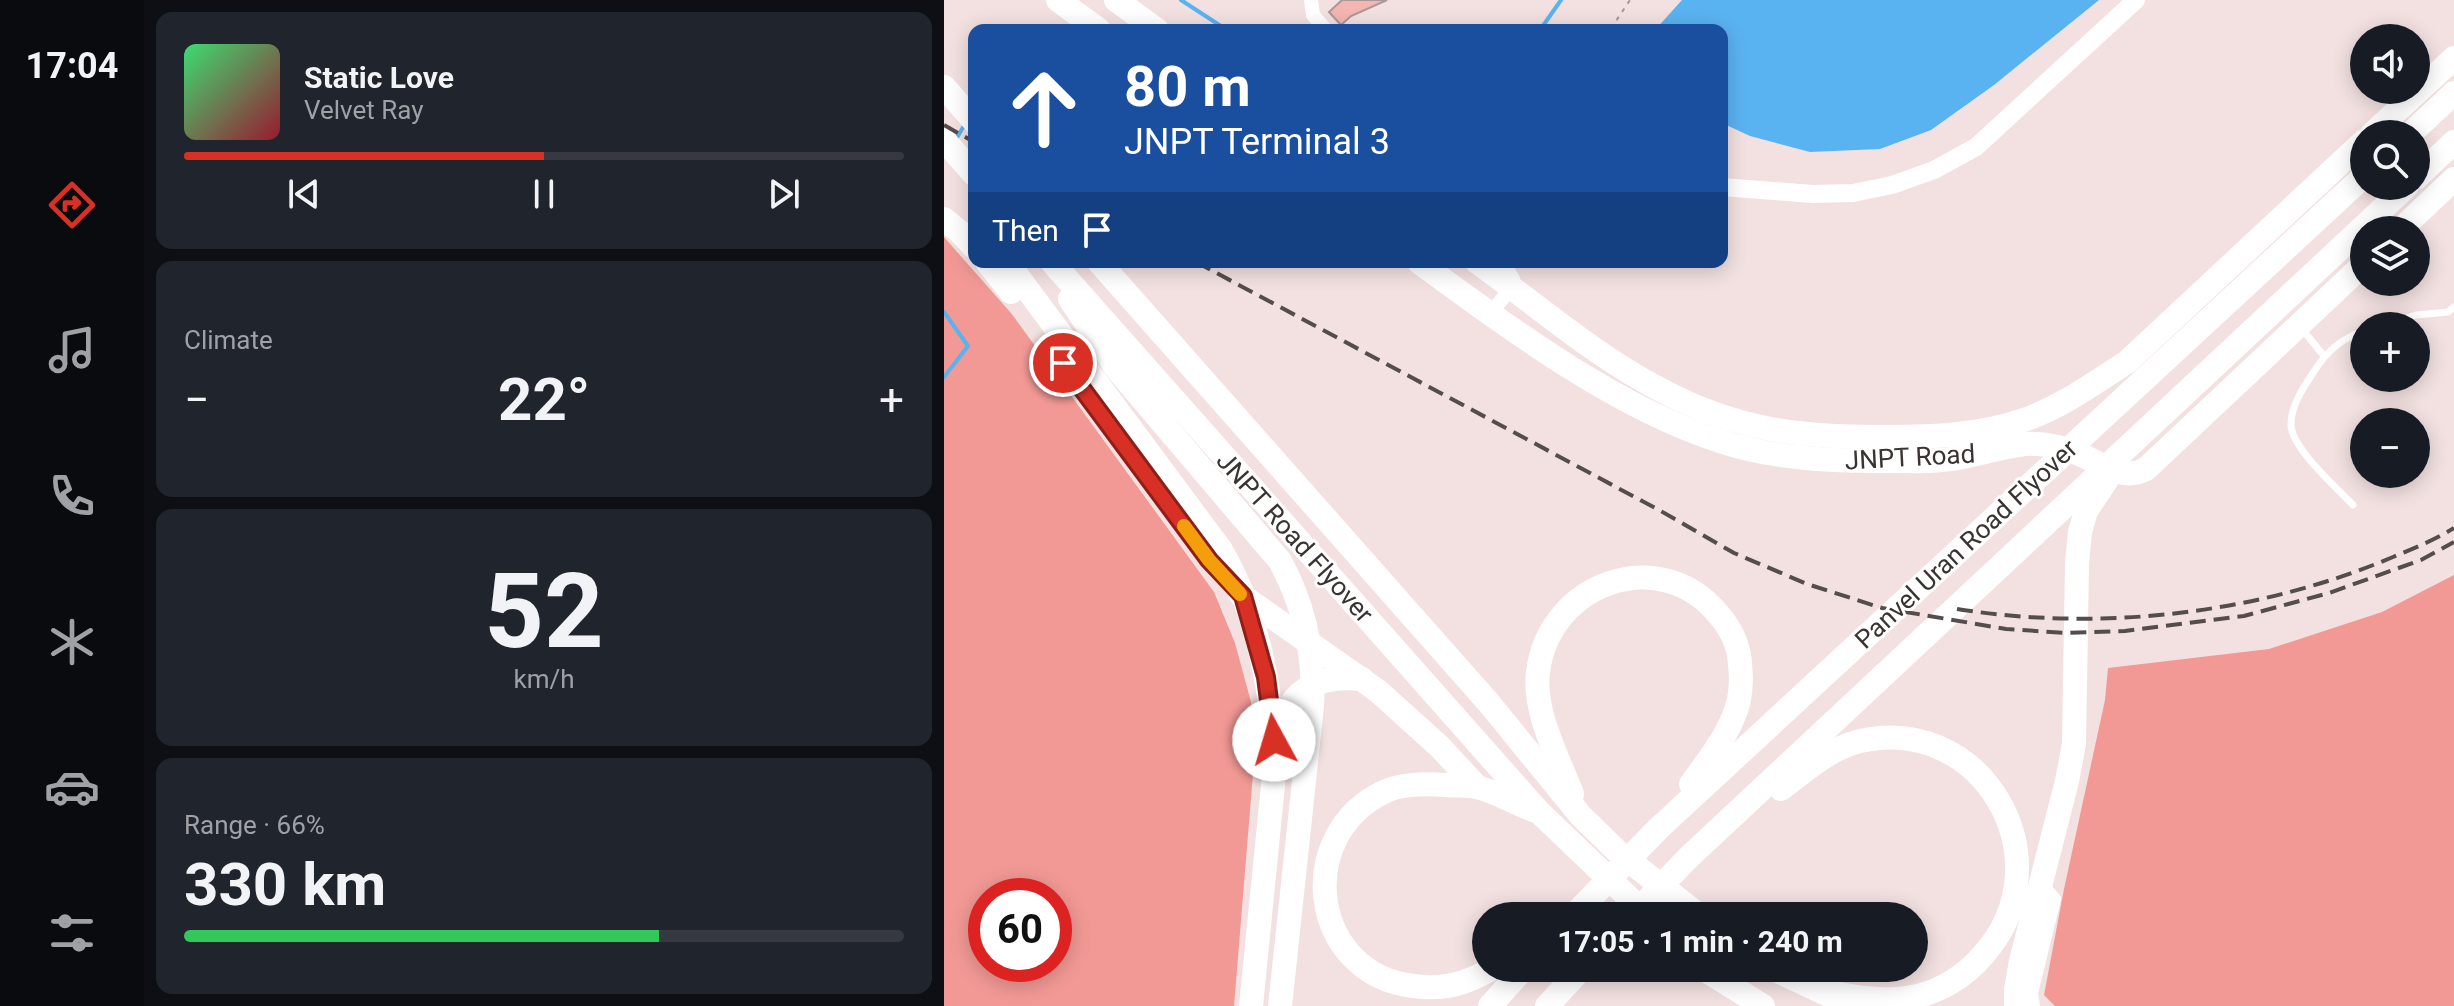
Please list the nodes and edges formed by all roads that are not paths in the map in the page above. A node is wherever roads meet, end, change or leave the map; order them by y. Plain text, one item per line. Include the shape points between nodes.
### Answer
1 (1058, 0) edge
2 (1116, 0) edge
3 (1311, 0) edge
4 (2136, 0) edge
5 (1091, 24) edge
6 (1149, 24) edge
7 (1321, 24) edge
8 (2454, 58) edge
9 (944, 87) edge
10 (2454, 93) edge
11 (968, 114) edge
12 (2387, 120) edge
13 (2425, 120) edge
14 (944, 140) edge
15 (2454, 142) edge
16 (2350, 154) edge
17 (2430, 165) edge
18 (968, 167) edge
19 (2454, 179) edge
20 (1728, 187) edge
21 (2350, 189) edge
22 (944, 199) edge
23 (2392, 200) edge
24 (2415, 216) edge
25 (944, 219) edge
26 (968, 219) edge
27 (968, 241) edge
28 (991, 268) edge
29 (1011, 268) edge
30 (1053, 268) edge
31 (1055, 268) edge
32 (1104, 268) edge
33 (1427, 268) edge
34 (1485, 268) edge
35 (1507, 268) edge
36 (2350, 277) edge
37 (1512, 287) junction
38 (2454, 307) edge
39 (1490, 314) junction
40 (2430, 314) edge
41 (2299, 325) junction
42 (2350, 336) edge
43 (2324, 356) junction
44 (2153, 423) junction
45 (2023, 433) junction
46 (2353, 505) dead end
47 (1243, 596) junction
48 (1362, 679) junction
49 (1274, 740) junction
50 (1477, 787) junction
51 (1539, 812) junction
52 (1581, 816) junction
53 (1659, 828) junction
54 (1689, 857) junction
55 (2041, 884) junction
56 (1587, 902) edge
57 (1633, 902) edge
58 (1646, 902) edge
59 (1682, 902) edge
60 (1472, 980) edge
61 (1511, 982) edge
62 (1570, 982) edge
63 (1577, 982) edge
64 (1710, 982) edge
65 (1724, 982) edge
66 (1802, 982) edge
67 (1822, 991) junction
68 (1490, 1005) edge
69 (1251, 1006) edge
70 (1280, 1006) edge
71 (1547, 1006) edge
72 (1566, 1006) edge
73 (1725, 1006) edge
74 (1763, 1006) edge
75 (1852, 1006) edge
76 (2016, 1006) edge
77 (2033, 1006) edge

1 - 5 main road
2 - 6 main road
3 - 7 street
4 - 20 street via 1976,147 1934,170 1853,193
8 - 12 main road
9 - 11 main road
10 - 13 main road
14 - 18 main road
15 - 17 main road
16 - 45 main road, JNPT Road via 2127,362
19 - 24 main road
21 - 53 main road, Panvel Uran Road Flyover
22 - 26 main road
23 - 44 main road, Panvel Uran Road Flyover
25 - 27 main road
28 - 47 main road via 1209,560
29 - 47 main road via 1221,550
30 - 70 main road via 1116,368 1280,561 1304,615 1313,664 1312,706
31 - 51 main road, JNPT Road Flyover
32 - 52 main road, JNPT Road Flyover via 1488,702
33 - 39 main road, JNPT Road
34 - 37 main road, JNPT Road
35 - 37 street
36 - 41 main road, JNPT Road
37 - 39 street
37 - 45 main road, JNPT Road via 1661,391 1724,418 1781,432 1837,437
38 - 40 lane
39 - 45 main road, JNPT Road via 1654,414 1719,441 1776,455 1941,460
41 - 43 lane
41 - 45 main road, JNPT Road via 2136,474 2116,472
42 - 43 lane
43 - 46 lane via 2299,394 2290,425 2301,451
44 - 54 main road, Panvel Uran Road Flyover
44 - 55 main road via 2098,490 2080,532 2074,744
47 - 48 main road
47 - 49 main road via 1266,677
48 - 49 main road via 1343,677 1307,688 1292,700
48 - 50 main road via 1400,709
49 - 69 main road
50 - 51 main road
50 - 60 main road via 1425,784 1388,790 1355,811 1332,842 1324,873 1326,907 1339,940 1364,969 1395,984 1434,989
51 - 57 main road
52 - 53 main road via 1540,702 1544,643 1562,613 1583,595 1608,582 1641,577 1678,584 1707,600 1729,627 1742,684 1735,716
52 - 59 main road
53 - 56 main road, Panvel Uran Road Flyover
54 - 58 main road, Panvel Uran Road Flyover
54 - 67 main road via 1850,744 1913,738 1967,763 2003,806 2014,848 2016,890 1992,946 1970,971 1908,998
55 - 76 main road via 2021,961
55 - 77 street via 2054,899 2031,993
61 - 68 main road
62 - 71 main road
63 - 72 main road
64 - 73 main road
65 - 74 main road
66 - 67 main road
67 - 75 main road

